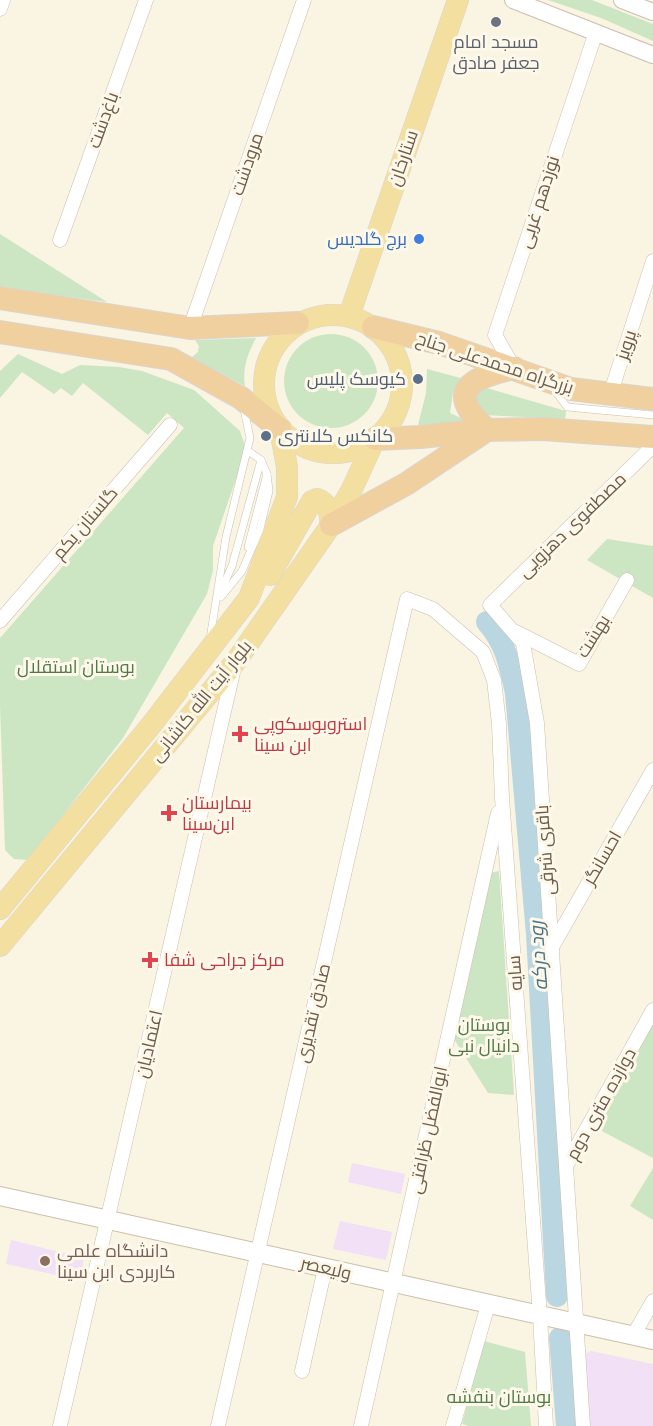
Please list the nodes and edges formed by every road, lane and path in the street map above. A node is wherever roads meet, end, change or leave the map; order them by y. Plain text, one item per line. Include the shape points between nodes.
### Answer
1 (3, 0) edge
2 (146, 0) edge
3 (304, 0) edge
4 (458, 0) edge
5 (513, 0) edge
6 (622, 0) edge
7 (0, 9) edge
8 (653, 12) edge
9 (596, 32) junction
10 (653, 55) edge
11 (60, 240) dead end
12 (653, 261) edge
13 (0, 298) edge
14 (349, 316) junction
15 (298, 323) junction
16 (373, 327) junction
17 (190, 328) junction
18 (0, 332) edge
19 (171, 359) junction
20 (514, 368) junction
21 (547, 381) junction
22 (610, 395) junction
23 (241, 398) junction
24 (653, 399) edge
25 (653, 415) edge
26 (170, 425) dead end
27 (280, 429) junction
28 (543, 429) junction
29 (487, 430) junction
30 (653, 430) edge
31 (653, 437) edge
32 (375, 439) junction
33 (653, 446) edge
34 (248, 451) junction
35 (261, 460) junction
36 (331, 525) junction
37 (627, 580) dead end
38 (249, 598) junction
39 (407, 599) joint
40 (490, 605) joint
41 (214, 606) junction
42 (0, 621) edge
43 (514, 631) junction
44 (208, 650) junction
45 (236, 661) junction
46 (653, 770) edge
47 (502, 798) junction
48 (0, 909) edge
49 (0, 946) edge
50 (552, 947) junction
51 (653, 1010) edge
52 (566, 1166) junction
53 (0, 1196) edge
54 (109, 1220) junction
55 (257, 1253) junction
56 (325, 1268) junction
57 (394, 1284) junction
58 (653, 1301) edge
59 (488, 1305) junction
60 (540, 1316) junction
61 (577, 1324) junction
62 (633, 1336) junction
63 (653, 1340) edge
64 (302, 1371) dead end
65 (60, 1426) edge
66 (218, 1426) edge
67 (361, 1426) edge
68 (453, 1426) edge
69 (546, 1426) edge
70 (584, 1426) edge

1 - 7 street
2 - 11 street, باغ‌دشت
3 - 17 street, مرودشت
4 - 14 main road, ستارخان
5 - 9 street
6 - 8 street
9 - 10 street
9 - 20 street, نوزدهم غربی via 495,335
12 - 22 street, پرویز
13 - 17 highway
14 - 15 main road via 323,315
14 - 16 main road
15 - 17 highway
15 - 27 main road via 278,341 265,372 267,405
16 - 20 highway, بزرگراه محمدعلی جناح via 439,343
16 - 32 main road via 397,358 402,387 394,416
17 - 19 highway via 194,337 189,354
18 - 19 highway
19 - 23 highway
20 - 21 highway, بزرگراه محمدعلی جناح
20 - 29 highway via 478,378 469,386 466,407
21 - 22 highway, بزرگراه محمدعلی جناح
21 - 25 lane via 567,407
22 - 24 highway, بزرگراه محمدعلی جناح
23 - 27 highway
23 - 34 lane via 250,438
26 - 42 street, گلستان یکم
27 - 32 main road via 298,444 327,453 347,451
27 - 38 main road, بلوار آیت الله کاشانی via 287,467 287,497
28 - 29 highway
28 - 30 lane via 572,423
28 - 31 highway
29 - 32 highway
29 - 36 highway via 406,484
32 - 36 main road, بلوار آیت الله کاشانی
33 - 40 street, مصطفوی دهزویی
34 - 35 lane
34 - 41 lane via 226,537
35 - 41 lane via 232,566
35 - 41 lane via 267,474 242,571
36 - 38 main road via 326,505 317,499 312,501 265,583
36 - 45 main road, بلوار آیت الله کاشانی
37 - 43 street, بهشت via 579,664
38 - 44 main road, بلوار آیت الله کاشانی
39 - 47 street, سایه via 433,609 483,652 494,680
39 - 55 street, صادق تقدیری
40 - 43 street, باقری شرقی
41 - 44 lane
43 - 50 street, باقری شرقی via 523,643 537,723
44 - 48 main road, بلوار آیت الله کاشانی
45 - 49 main road, بلوار آیت الله کاشانی
45 - 54 street, اعتمادیان
46 - 50 street, احسانگر
47 - 57 street, ابوالفضل ظرافتی
47 - 60 street, سایه
50 - 52 street, باقری شرقی
51 - 52 street, دوازده متری دوم
52 - 61 street, باقری شرقی
53 - 54 main road, ولیعصر
54 - 55 main road, ولیعصر
54 - 65 street, اعتمادیان
55 - 56 main road, ولیعصر
55 - 66 street, صادق تقدیری
56 - 57 main road, ولیعصر
56 - 64 street
57 - 59 main road, ولیعصر
57 - 67 street, ابوالفضل ظرافتی
58 - 62 street
59 - 60 main road, ولیعصر
59 - 68 street
60 - 61 main road, ولیعصر
60 - 69 street, سایه
61 - 62 main road, ولیعصر
61 - 70 street, باقری شرقی
62 - 63 main road, ولیعصر

